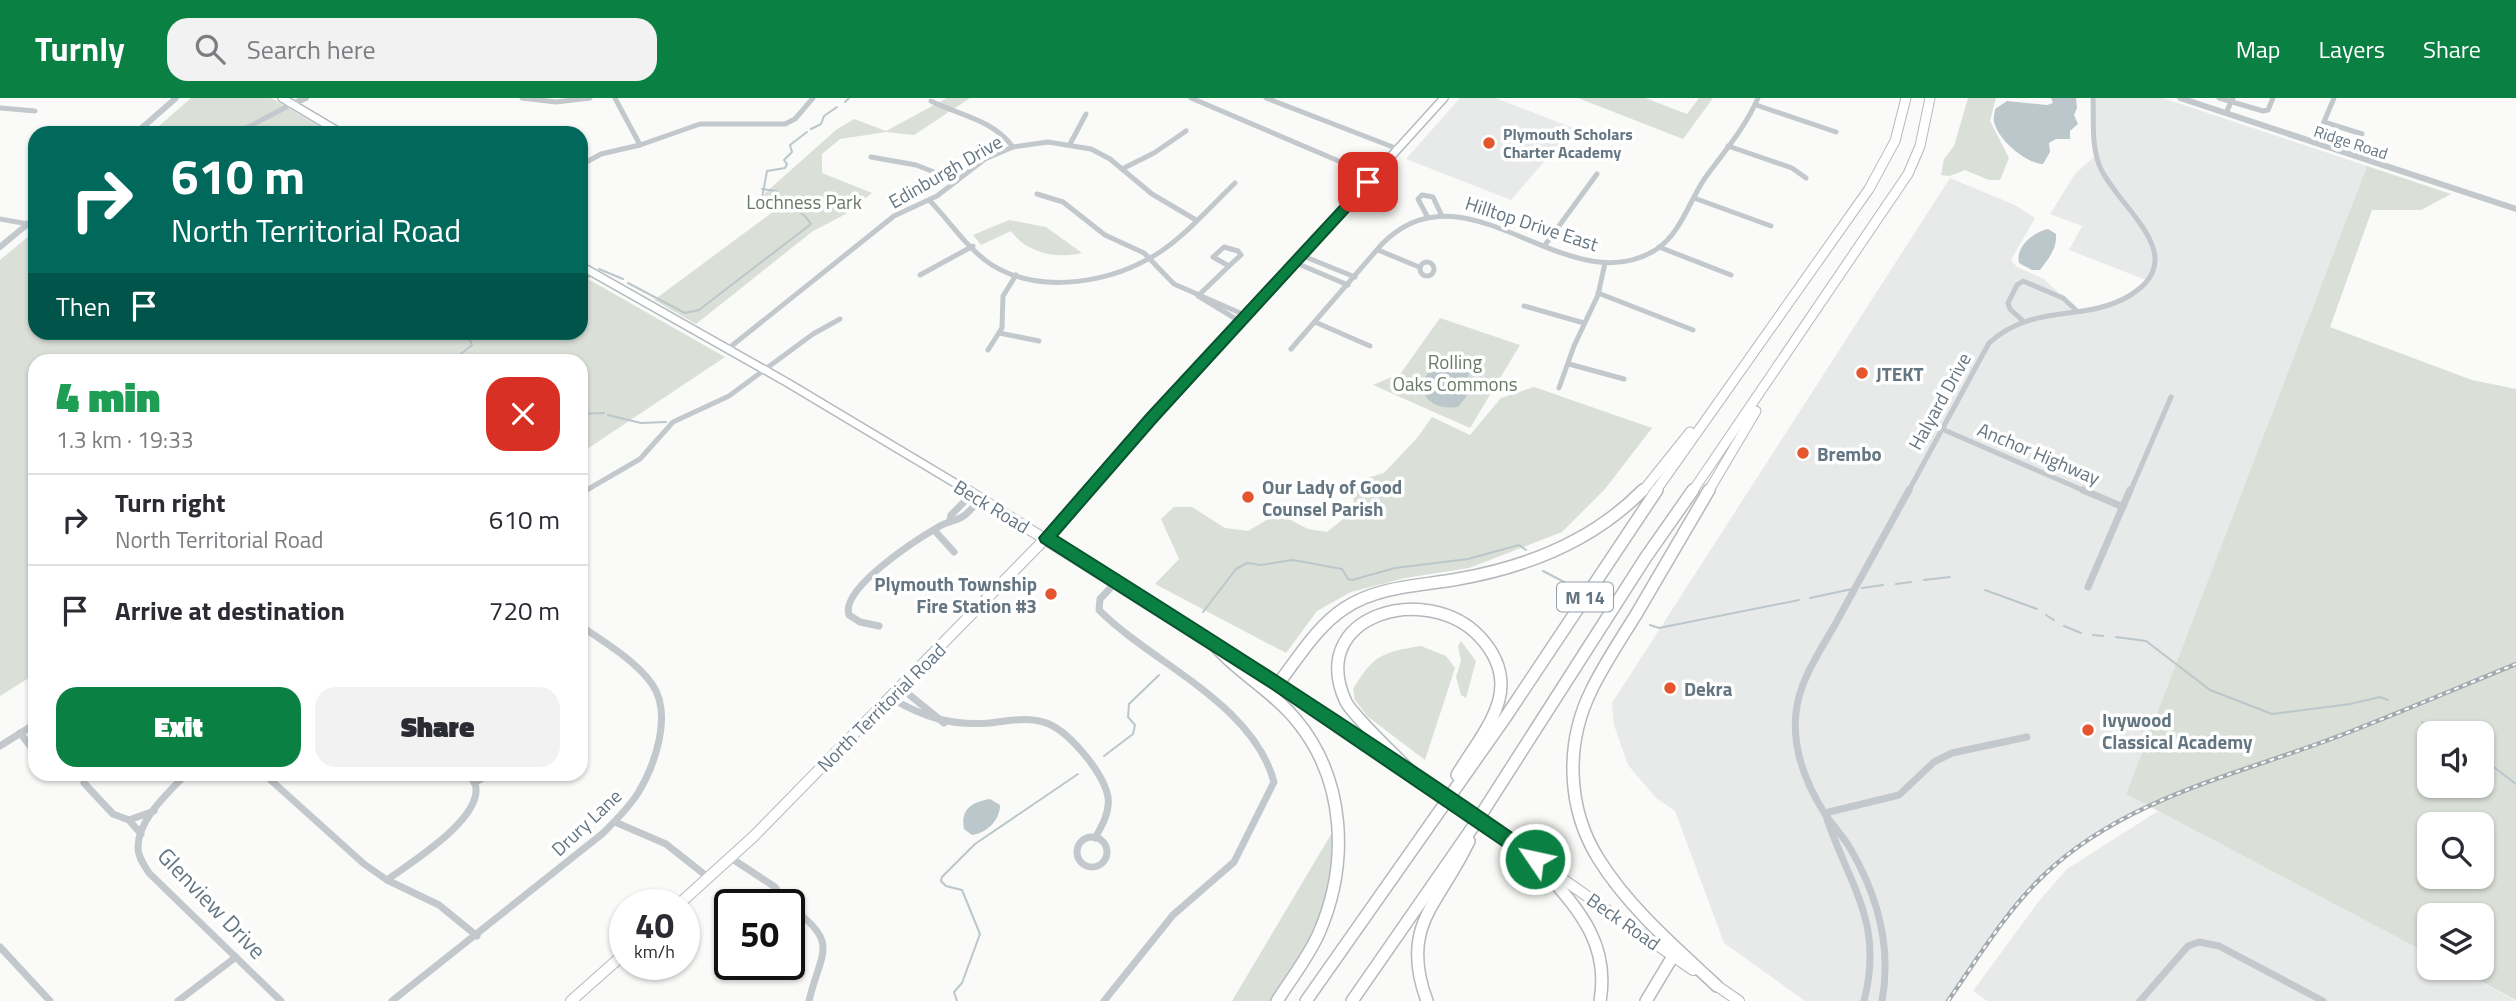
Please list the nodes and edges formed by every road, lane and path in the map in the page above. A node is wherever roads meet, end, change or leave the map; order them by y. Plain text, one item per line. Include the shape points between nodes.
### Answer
1 (176, 98) edge
2 (282, 98) edge
3 (306, 98) edge
4 (522, 98) edge
5 (590, 98) edge
6 (615, 98) edge
7 (813, 98) edge
8 (1191, 98) edge
9 (1266, 98) edge
10 (1433, 98) edge
11 (1758, 98) edge
12 (1906, 98) edge
13 (1930, 98) edge
14 (2093, 98) edge
15 (2180, 98) edge
16 (2219, 98) edge
17 (2334, 98) edge
18 (8, 99) edge
19 (1443, 100) edge
20 (2232, 100) edge
21 (2272, 100) edge
22 (931, 101) dead end
23 (292, 104) junction
24 (1756, 105) junction
25 (1, 108) edge
26 (35, 111) dead end
27 (2226, 113) junction
28 (1086, 114) dead end
29 (2324, 122) junction
30 (144, 126) edge
31 (250, 126) edge
32 (329, 126) edge
33 (1186, 131) dead end
34 (1836, 132) dead end
35 (2362, 134) dead end
36 (2315, 143) junction
37 (1070, 144) junction
38 (640, 145) junction
39 (1728, 146) junction
40 (1013, 147) junction
41 (1398, 149) junction
42 (871, 157) dead end
43 (588, 161) edge
44 (1122, 169) junction
45 (1597, 174) dead end
46 (1374, 176) junction
47 (1806, 178) dead end
48 (957, 181) junction
49 (1234, 183) dead end
50 (1037, 194) dead end
51 (1693, 198) junction
52 (929, 200) junction
53 (2516, 209) edge
54 (1441, 214) junction
55 (1427, 216) junction
56 (0, 219) edge
57 (1196, 220) junction
58 (28, 224) joint
59 (1771, 226) dead end
60 (1545, 245) junction
61 (973, 246) junction
62 (0, 247) edge
63 (1659, 247) junction
64 (1378, 250) junction
65 (1303, 256) junction
66 (1151, 258) junction
67 (1296, 263) junction
68 (1605, 263) junction
69 (1230, 267) junction
70 (1419, 267) dead end
71 (588, 270) edge
72 (920, 275) dead end
73 (1016, 275) junction
74 (1731, 275) dead end
75 (1355, 277) junction
76 (1348, 285) junction
77 (1598, 293) junction
78 (1198, 296) junction
79 (1524, 306) dead end
80 (2076, 310) junction
81 (839, 319) dead end
82 (1244, 319) junction
83 (2022, 320) junction
84 (1315, 322) junction
85 (1584, 323) junction
86 (1693, 330) dead end
87 (999, 333) junction
88 (1039, 341) dead end
89 (1370, 346) dead end
90 (729, 348) junction
91 (1291, 349) dead end
92 (989, 350) dead end
93 (1569, 364) junction
94 (766, 369) junction
95 (1774, 374) junction
96 (1624, 380) dead end
97 (1736, 380) junction
98 (1559, 388) dead end
99 (2171, 397) dead end
100 (1942, 429) junction
101 (588, 489) edge
102 (976, 497) junction
103 (2123, 507) junction
104 (935, 531) junction
105 (1046, 538) junction
106 (954, 552) dead end
107 (1117, 581) junction
108 (2088, 587) dead end
109 (879, 626) dead end
110 (588, 631) edge
111 (1211, 641) junction
112 (1278, 684) junction
113 (901, 688) junction
114 (891, 698) junction
115 (945, 724) junction
116 (28, 728) edge
117 (20, 733) junction
118 (2027, 737) dead end
119 (28, 743) edge
120 (0, 746) edge
121 (1411, 772) junction
122 (180, 781) edge
123 (272, 781) edge
124 (476, 782) edge
125 (84, 783) dead end
126 (156, 810) junction
127 (1825, 813) junction
128 (1436, 814) junction
129 (130, 821) junction
130 (1477, 821) junction
131 (615, 822) junction
132 (141, 834) junction
133 (1095, 838) junction
134 (731, 858) junction
135 (1535, 859) junction
136 (709, 878) junction
137 (387, 880) junction
138 (696, 889) edge
139 (777, 889) edge
140 (805, 915) edge
141 (477, 936) junction
142 (0, 947) edge
143 (1673, 956) junction
144 (236, 957) junction
145 (609, 967) edge
146 (1717, 986) junction
147 (50, 1001) edge
148 (178, 1001) edge
149 (281, 1001) edge
150 (392, 1001) edge
151 (571, 1001) edge
152 (809, 1001) edge
153 (1104, 1001) edge
154 (1277, 1001) edge
155 (1306, 1001) edge
156 (1352, 1001) edge
157 (1427, 1001) edge
158 (1600, 1001) edge
159 (1646, 1001) edge
160 (1739, 1001) edge
161 (1864, 1001) edge
162 (1882, 1001) edge
163 (2140, 1001) edge
164 (2323, 1001) edge

1 - 30 street
2 - 23 main road
3 - 23 street
4 - 5 street via 556,102
6 - 38 street
7 - 38 street via 785,124 706,123
8 - 46 street
9 - 41 street
10 - 19 street
11 - 24 street
12 - 97 highway, M 14 via 1885,163
13 - 95 highway, M 14 via 1923,137 1908,174
14 - 80 street, Halyard Drive via 2099,165 2146,231 2154,261 2148,279 2131,295
15 - 27 street, Ridge Road
16 - 20 street
17 - 29 street
18 - 25 street
19 - 41 main road, North Territorial Road
20 - 21 street via 2263,111
20 - 27 street
22 - 40 street via 994,126
23 - 31 street
23 - 32 main road
24 - 34 street
24 - 39 street
25 - 26 street
27 - 36 street, Ridge Road
28 - 37 street
29 - 35 street
29 - 36 street
33 - 44 street
36 - 53 street, Ridge Road
37 - 40 street, Edinburgh Drive via 1041,142
37 - 44 street, Edinburgh Drive via 1098,152
38 - 43 street
39 - 47 street via 1792,168
39 - 51 street
40 - 48 street, Edinburgh Drive via 990,156
41 - 46 main road, North Territorial Road
42 - 48 street via 916,164
44 - 57 street, Edinburgh Drive via 1152,194
45 - 60 street
46 - 65 main road, North Territorial Road
48 - 52 street, Edinburgh Drive
49 - 57 street
50 - 66 street via 1070,206 1105,235
51 - 59 street
51 - 63 street
52 - 61 street
52 - 90 street, Edinburgh Drive via 894,216
54 - 55 street, Hilltop Drive East
54 - 55 street, Hilltop Drive East via 1433,197 1426,194 1418,199
54 - 60 street, Hilltop Drive East via 1475,218
55 - 64 street, Hilltop Drive East via 1399,228
56 - 58 street
57 - 66 street
58 - 62 street
60 - 68 street, Hilltop Drive East
61 - 72 street
61 - 73 street via 992,264
63 - 68 street, Hilltop Drive East via 1635,260
63 - 74 street
64 - 70 street
64 - 75 street, Hilltop Drive East
65 - 67 main road, North Territorial Road
65 - 75 street
66 - 73 street via 1086,279
66 - 78 street via 1167,279
67 - 76 street
67 - 82 main road, North Territorial Road
68 - 77 street
69 - 69 street via 1241,255 1224,247 1213,257
69 - 78 street
71 - 90 main road, Beck Road
73 - 87 street via 1003,296
75 - 76 street, Hilltop Drive East
76 - 84 street, Hilltop Drive East
77 - 85 street
77 - 86 street
78 - 82 street
79 - 85 street
80 - 83 street, Halyard Drive
80 - 83 street via 2063,298 2022,281 2008,303
81 - 94 street
82 - 105 main road, North Territorial Road
83 - 100 street, Halyard Drive via 1989,343
84 - 89 street
84 - 91 street, Hilltop Drive East
85 - 93 street
87 - 88 street
87 - 92 street
90 - 94 main road, Beck Road
93 - 96 street
93 - 98 street
94 - 101 street via 729,396 673,422 640,459
94 - 102 main road, Beck Road
95 - 130 highway, M 14 via 1646,557
95 - 146 highway via 1590,692 1578,719 1571,755 1578,814 1604,869 1646,918
97 - 112 highway via 1654,478 1596,529 1550,553 1487,574 1366,597 1338,613
97 - 128 highway, M 14
99 - 103 street
100 - 103 street, Anchor Highway
100 - 127 street, Halyard Drive via 1799,694 1794,719 1796,745
102 - 104 street via 960,518
102 - 105 main road, Beck Road
103 - 108 street
104 - 106 street
104 - 109 street via 890,559 848,601 853,619
105 - 107 main road, Beck Road
105 - 113 main road, North Territorial Road
107 - 111 main road, Beck Road
107 - 153 street via 1100,599 1099,610 1230,714 1275,778 1234,862 1173,915
110 - 131 street, Drury Lane via 646,677 660,705 661,722 648,774
111 - 112 main road, Beck Road
111 - 154 highway via 1229,663 1297,721 1322,761 1337,809 1340,852 1331,900 1318,934
112 - 121 main road, Beck Road
113 - 114 main road, North Territorial Road
113 - 115 street
114 - 115 street via 924,718
114 - 134 main road, North Territorial Road
115 - 133 street via 1033,720 1056,726 1105,785 1107,811
116 - 117 street
117 - 119 street
117 - 120 street
118 - 127 street via 1951,752 1899,795
121 - 128 highway via 1353,712 1337,679 1340,652 1353,630 1376,614 1413,607 1453,616 1476,631 1500,671 1496,708
121 - 135 main road, Beck Road, bridge
122 - 126 street
123 - 137 street
124 - 137 street via 476,799 466,817
125 - 129 street via 113,814
126 - 129 street
126 - 132 street, Glenview Drive
127 - 161 street, Halyard Drive via 1870,928 1872,965
127 - 162 street, Halyard Drive via 1849,846 1879,909 1888,958
128 - 155 highway, M 14
129 - 132 street
130 - 156 highway, M 14
130 - 157 highway via 1466,849 1428,909 1417,942 1416,968
131 - 136 street via 666,844
131 - 141 street, Drury Lane
132 - 144 street, Glenview Drive via 139,852 149,873
133 - 133 street via 1106,844 1107,858 1095,867 1084,866 1077,859 1077,849 1083,841
134 - 136 main road, North Territorial Road
134 - 139 street
135 - 143 main road, Beck Road
135 - 158 highway via 1594,936 1604,971
136 - 138 main road, North Territorial Road
137 - 141 street via 439,905
140 - 152 street via 823,944 822,964
141 - 150 street, Drury Lane
142 - 147 street
143 - 146 main road, Beck Road
143 - 159 highway
144 - 148 street
144 - 149 street, Glenview Drive
145 - 151 main road
146 - 160 main road, Beck Road
163 - 164 street via 2188,946 2199,942 2219,946

